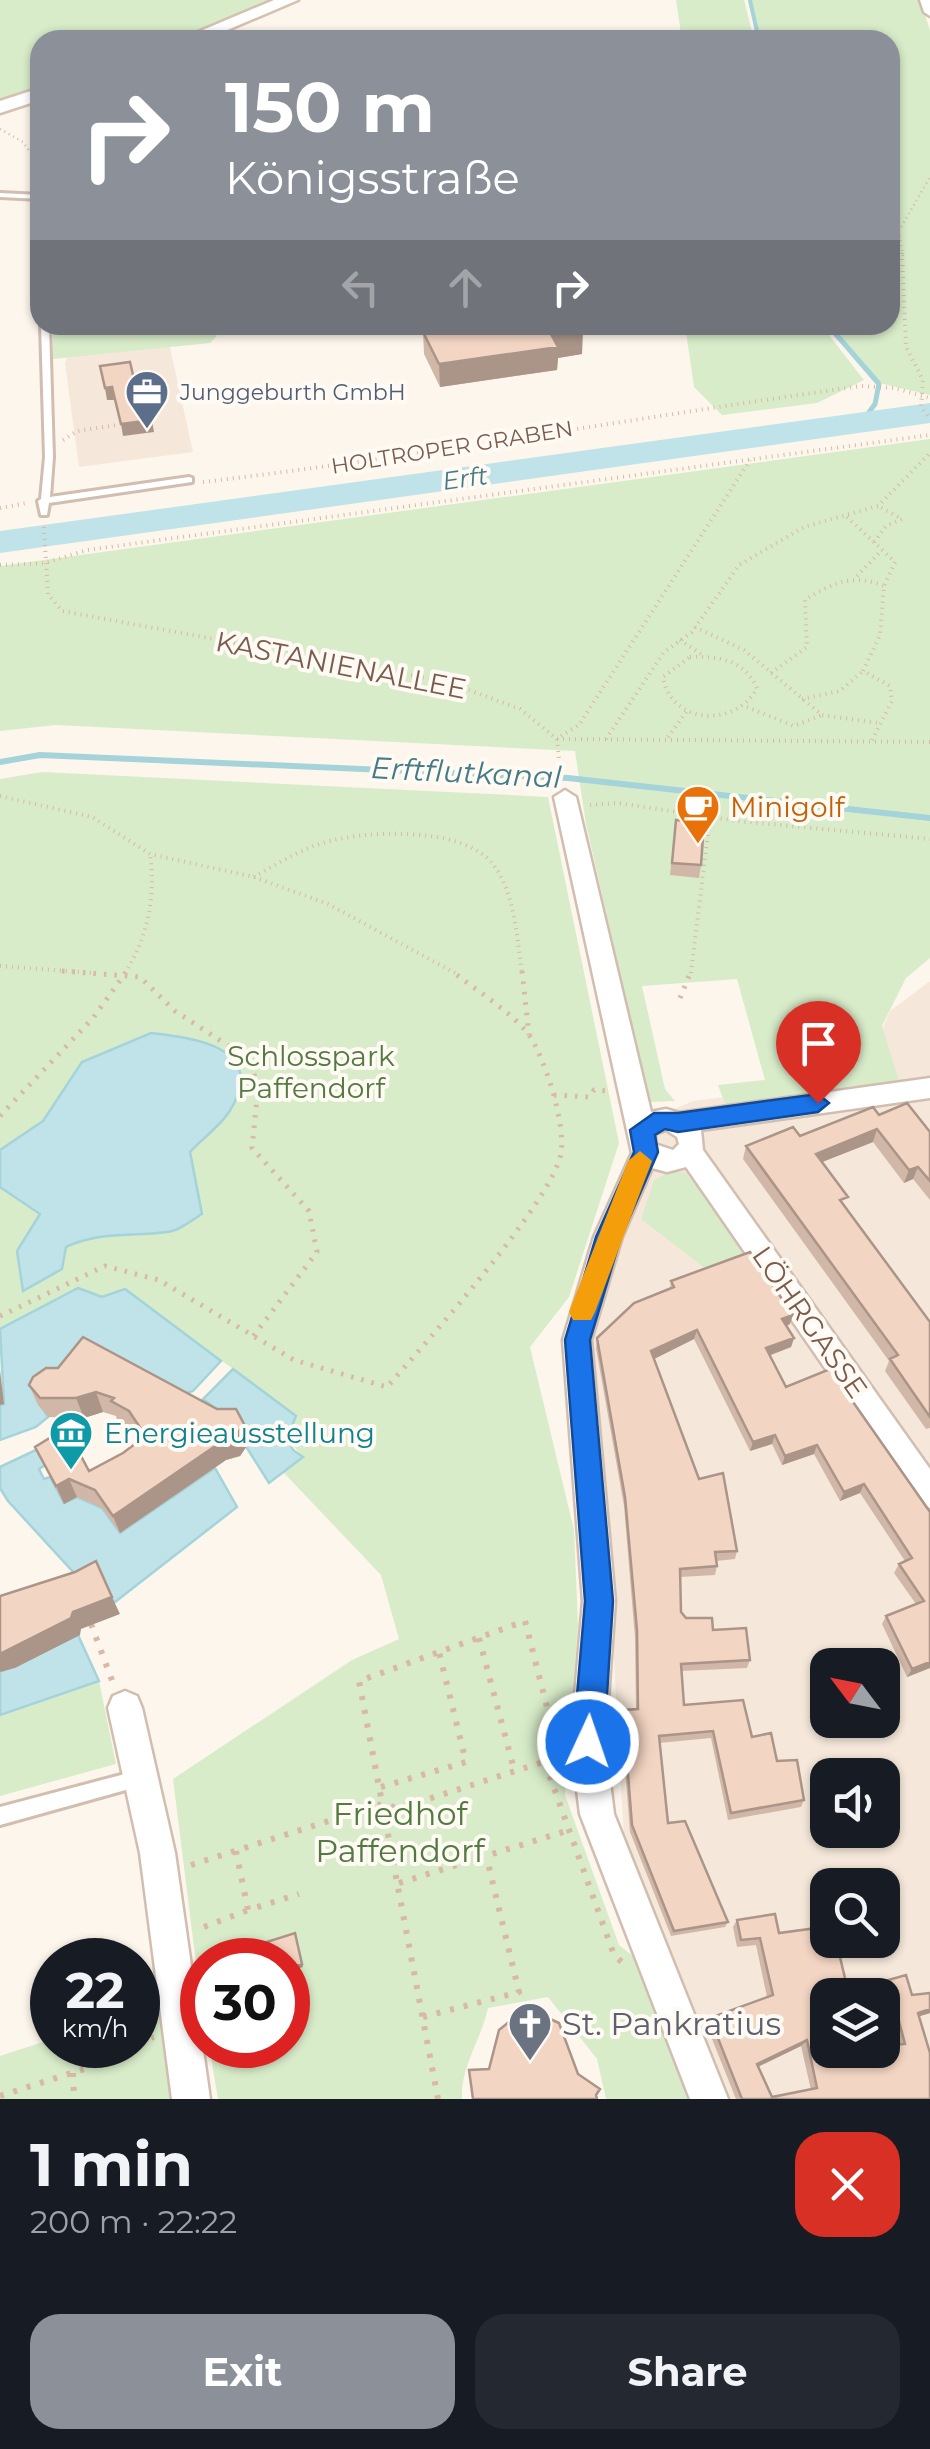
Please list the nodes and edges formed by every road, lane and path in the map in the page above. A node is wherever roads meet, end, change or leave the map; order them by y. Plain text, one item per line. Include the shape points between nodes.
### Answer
1 (289, 0) edge
2 (926, 0) edge
3 (930, 12) edge
4 (213, 30) edge
5 (30, 97) edge
6 (0, 107) edge
7 (0, 129) edge
8 (30, 151) edge
9 (930, 177) edge
10 (0, 194) edge
11 (30, 196) edge
12 (900, 229) edge
13 (900, 237) edge
14 (45, 335) edge
15 (930, 398) edge
16 (920, 399) junction
17 (930, 419) edge
18 (117, 426) edge
19 (930, 435) edge
20 (48, 449) junction
21 (930, 454) edge
22 (750, 460) junction
23 (189, 480) joint
24 (43, 501) junction
25 (878, 506) junction
26 (0, 508) edge
27 (44, 513) joint
28 (847, 518) junction
29 (874, 542) junction
30 (882, 550) junction
31 (45, 563) junction
32 (0, 565) edge
33 (857, 576) junction
34 (884, 586) junction
35 (695, 628) junction
36 (680, 640) junction
37 (704, 656) junction
38 (650, 671) junction
39 (863, 671) junction
40 (769, 672) junction
41 (665, 674) junction
42 (752, 676) junction
43 (802, 699) junction
44 (746, 707) junction
45 (687, 712) junction
46 (822, 715) junction
47 (879, 724) junction
48 (668, 737) junction
49 (557, 739) junction
50 (606, 739) junction
51 (872, 740) junction
52 (930, 742) edge
53 (0, 796) edge
54 (566, 802) junction
55 (710, 816) junction
56 (930, 838) edge
57 (150, 854) junction
58 (254, 877) junction
59 (0, 966) edge
60 (126, 973) junction
61 (680, 998) dead end
62 (529, 1035) junction
63 (930, 1088) edge
64 (632, 1092) junction
65 (554, 1094) junction
66 (0, 1116) edge
67 (678, 1123) junction
68 (644, 1141) junction
69 (690, 1150) junction
70 (0, 1316) edge
71 (252, 1338) junction
72 (930, 1494) edge
73 (91, 1624) edge
74 (479, 1638) junction
75 (439, 1652) junction
76 (125, 1708) joint
77 (514, 1773) junction
78 (142, 1778) junction
79 (381, 1788) junction
80 (384, 1803) junction
81 (0, 1816) edge
82 (566, 1831) dead end
83 (236, 1851) junction
84 (487, 1859) junction
85 (160, 1876) junction
86 (399, 1884) junction
87 (299, 1894) dead end
88 (248, 1910) junction
89 (204, 1927) dead end
90 (423, 2016) junction
91 (87, 2068) edge
92 (72, 2073) junction
93 (0, 2096) edge
94 (74, 2099) edge
95 (190, 2099) edge
96 (438, 2099) edge
97 (709, 2099) edge

1 - 4 main road
2 - 3 street
5 - 6 main road
7 - 8 path
9 - 12 path
10 - 11 lane
13 - 16 path via 906,346 923,380
14 - 20 lane
15 - 16 path
16 - 17 path
16 - 23 path, HOLTROPER GRABEN via 894,388 861,386 413,457
18 - 20 path via 77,431
19 - 22 path
20 - 24 lane
21 - 25 path
22 - 31 path via 87,550
22 - 49 path via 579,725
23 - 24 lane
24 - 26 path
24 - 27 lane
25 - 28 path
25 - 29 path via 902,520 886,526
27 - 31 path, KASTANIENALLEE
28 - 29 path
28 - 35 path via 804,527 738,565
29 - 30 path
30 - 33 path
30 - 34 path via 895,562
31 - 32 path
31 - 49 path, KASTANIENALLEE via 48,594 62,611 447,682 500,697 534,715
33 - 34 path
33 - 40 path via 805,600 807,647
34 - 39 path via 880,635
35 - 36 path
35 - 40 path via 744,650
36 - 37 path
36 - 38 path
37 - 41 path via 678,662
37 - 42 path via 733,662
38 - 41 path
38 - 50 path
39 - 43 path via 840,690
39 - 47 path via 890,686 892,701
40 - 42 path
40 - 43 path
41 - 45 path via 666,696
42 - 44 path via 757,688
43 - 46 path
44 - 45 path via 719,716
44 - 46 path via 782,726 810,725
45 - 48 path
46 - 47 path
47 - 51 path
48 - 50 path
48 - 51 path
49 - 50 path
49 - 54 path via 554,754
51 - 52 path
53 - 57 path via 92,816
54 - 55 path
54 - 64 street
55 - 56 path
55 - 61 path via 690,978
57 - 58 path
57 - 60 path via 154,896 146,934
58 - 62 path via 328,904 452,970
58 - 62 path via 341,838 426,836 467,844 493,864 507,902
59 - 60 path
60 - 66 path
60 - 71 path via 250,1060 258,1088 252,1148 309,1212 317,1252
62 - 65 path
63 - 67 street
64 - 65 path
64 - 68 street
65 - 71 path via 560,1153 544,1190 387,1387 294,1360
67 - 68 street via 654,1121
67 - 69 street via 690,1132
68 - 69 street via 669,1161
68 - 97 street via 578,1340 599,1601 589,1766 597,1814
69 - 72 street, LÖHRGASSE
70 - 71 path via 104,1266 160,1280
73 - 76 path
74 - 75 path
74 - 77 path
74 - 77 path via 525,1622 560,1757
75 - 79 path via 359,1681
75 - 79 path via 466,1762
76 - 78 street
77 - 80 path via 396,1809
78 - 81 lane
78 - 85 street
79 - 80 path
80 - 83 path
80 - 86 path
82 - 84 path
83 - 85 path
83 - 88 path
84 - 86 path
84 - 90 path via 519,1992
85 - 95 street
86 - 90 path
87 - 88 path
88 - 89 path
90 - 96 path
91 - 92 path
92 - 93 path
92 - 94 path

